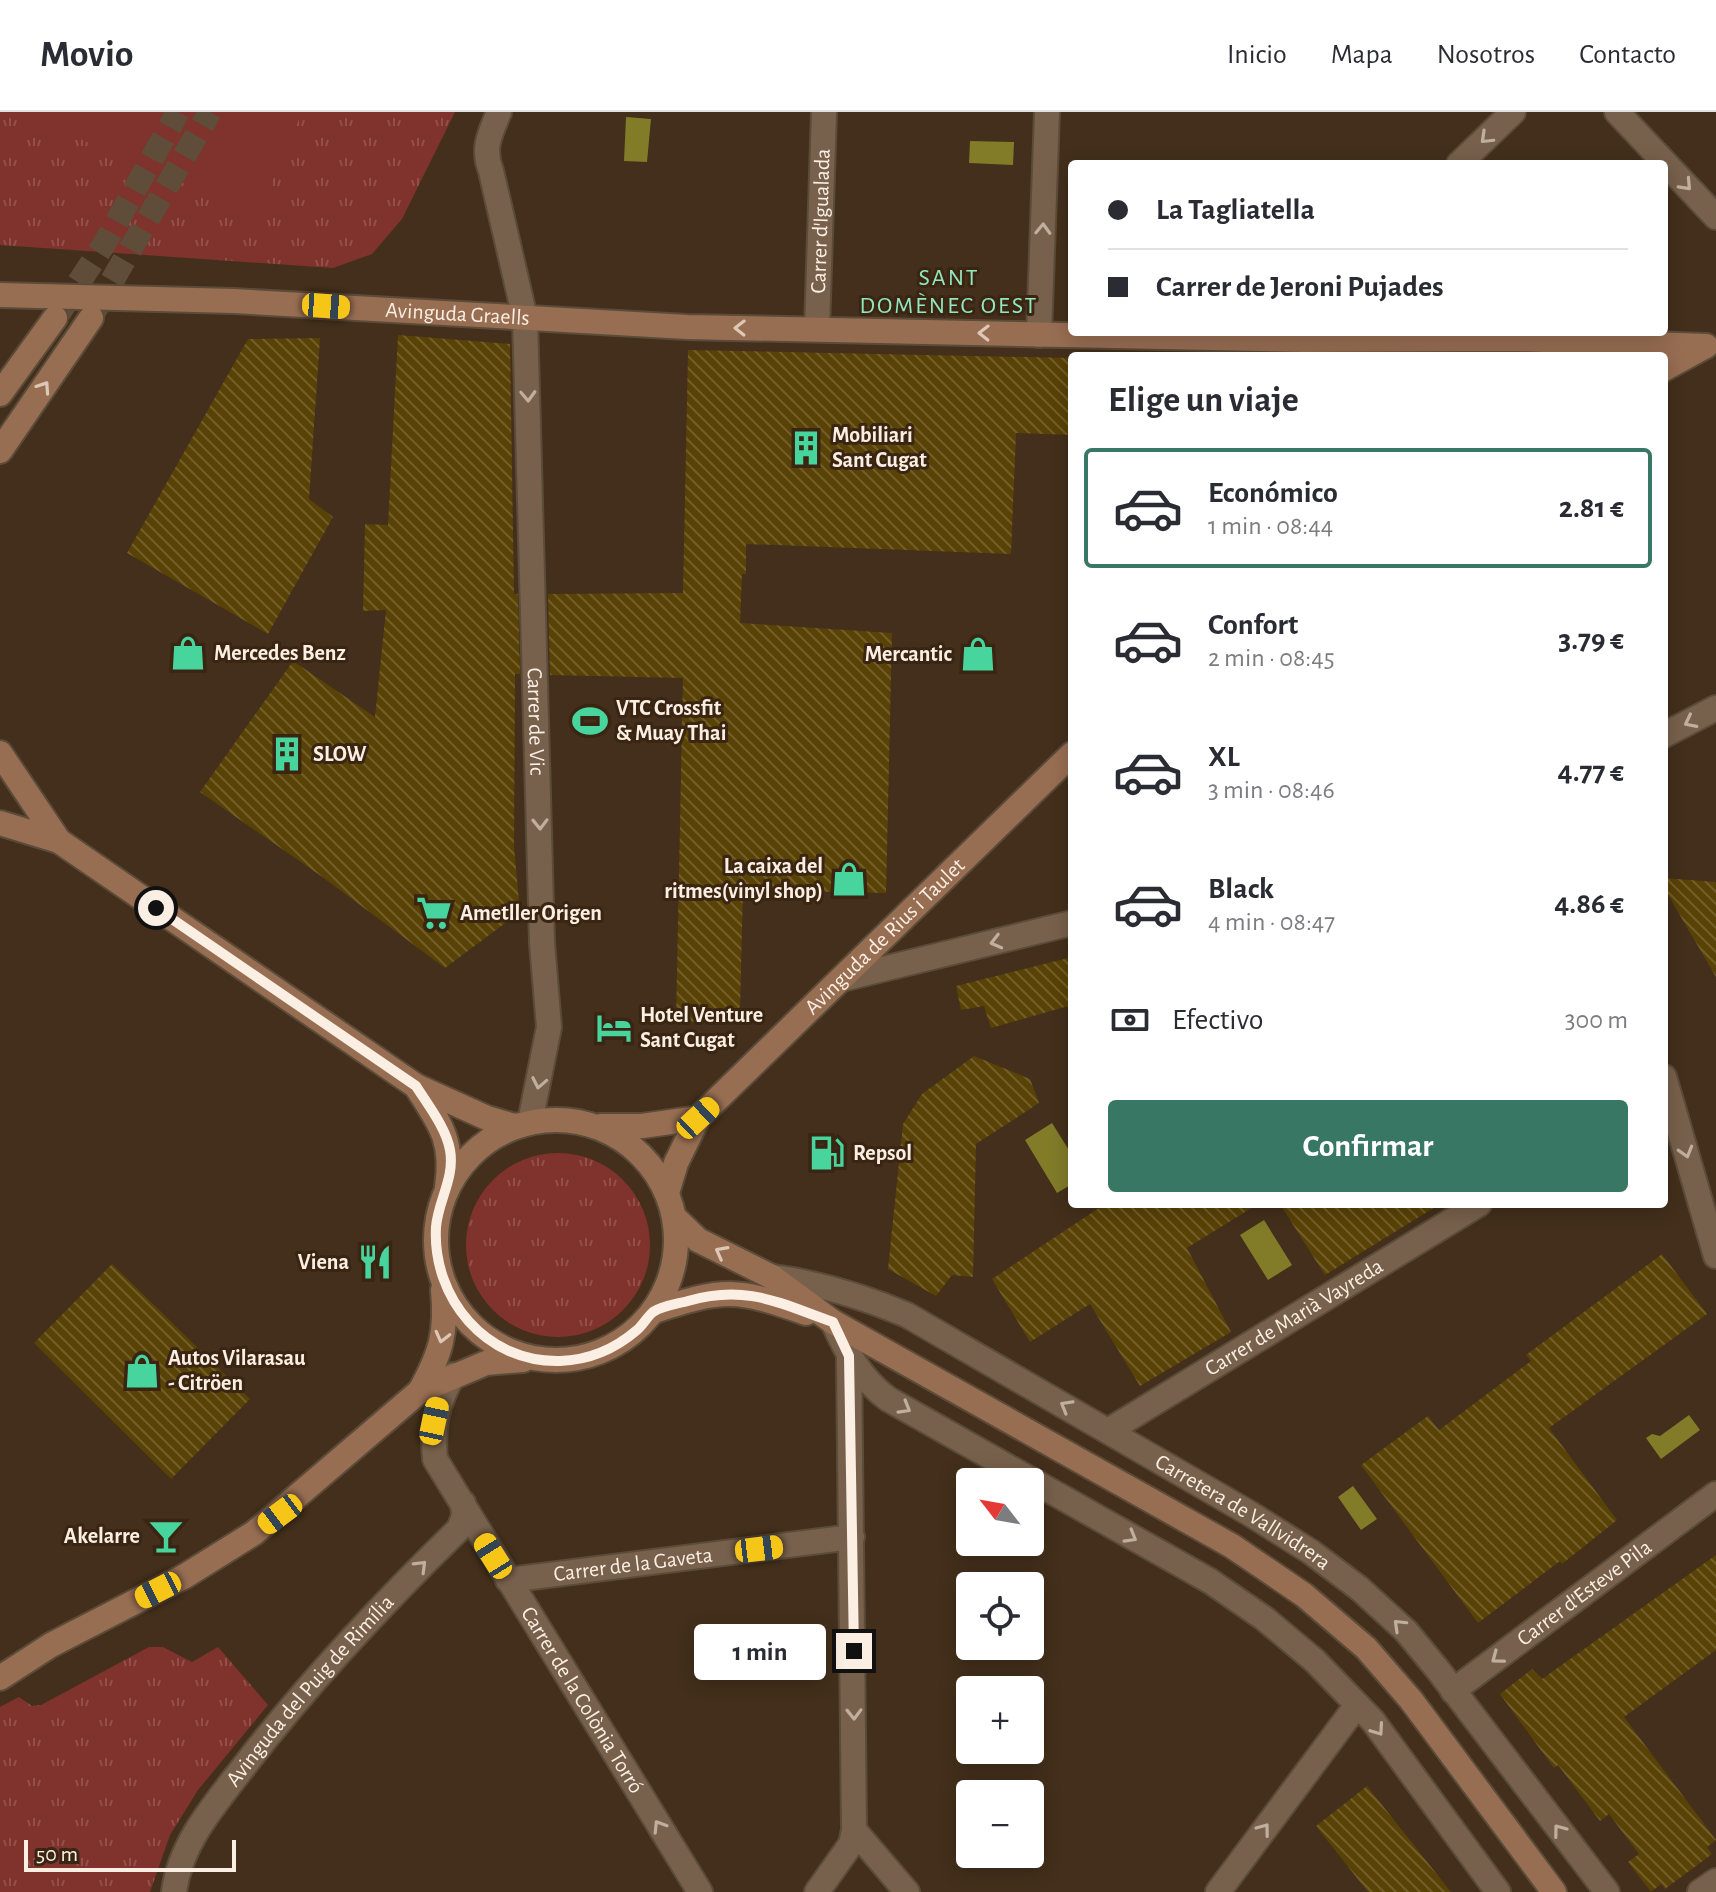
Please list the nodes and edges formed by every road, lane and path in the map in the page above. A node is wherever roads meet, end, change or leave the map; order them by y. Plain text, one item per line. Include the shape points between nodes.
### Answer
1 (499, 112) edge
2 (824, 112) edge
3 (1047, 112) edge
4 (1513, 112) edge
5 (1617, 112) edge
6 (1463, 160) edge
7 (1662, 160) edge
8 (1668, 166) edge
9 (1716, 217) edge
10 (0, 295) edge
11 (55, 318) tunnel mouth
12 (91, 318) tunnel mouth
13 (525, 318) junction
14 (817, 329) junction
15 (1039, 335) junction
16 (1068, 335) edge
17 (1279, 336) edge
18 (1711, 344) edge
19 (1668, 367) edge
20 (0, 394) edge
21 (0, 451) edge
22 (1716, 708) edge
23 (1668, 733) edge
24 (0, 753) edge
25 (1068, 758) edge
26 (0, 823) edge
27 (59, 841) junction
28 (1068, 924) edge
29 (842, 979) junction
30 (416, 1086) junction
31 (1668, 1095) edge
32 (698, 1118) junction
33 (526, 1124) junction
34 (596, 1126) junction
35 (447, 1190) junction
36 (667, 1193) junction
37 (1472, 1208) edge
38 (676, 1219) junction
39 (1716, 1256) edge
40 (772, 1277) junction
41 (442, 1279) junction
42 (654, 1311) junction
43 (833, 1322) junction
44 (849, 1356) junction
45 (529, 1359) junction
46 (453, 1375) junction
47 (420, 1391) junction
48 (1108, 1431) junction
49 (1716, 1494) edge
50 (463, 1503) junction
51 (852, 1537) junction
52 (508, 1580) junction
53 (51, 1645) junction
54 (0, 1664) edge
55 (0, 1678) edge
56 (1453, 1691) junction
57 (1357, 1705) junction
58 (854, 1830) junction
59 (1716, 1881) edge
60 (174, 1892) edge
61 (700, 1892) edge
62 (817, 1892) edge
63 (907, 1892) edge
64 (1218, 1892) edge
65 (1498, 1892) edge
66 (1554, 1892) edge
67 (1607, 1892) edge
68 (1700, 1892) edge

1 - 13 street, Carrer de Vic via 485,155
2 - 14 street, Carrer d'Igualada
15 -> 3 street
4 -> 6 street
5 -> 7 street
8 -> 9 street
10 - 13 main road, Avinguda Graells via 234,301
11 - 20 main road
21 -> 12 main road
14 -> 13 main road, Avinguda Graells
13 -> 33 street, Carrer de Vic via 542,943 549,1027
15 -> 14 main road, Avinguda Graells
15 - 16 main road, Avinguda Graells
17 - 18 main road, Avinguda Graells
18 - 19 main road
22 -> 23 street
24 - 27 main road
25 - 29 main road, Avinguda de Rius i Taulet
26 - 27 main road
27 - 30 main road
28 -> 29 street
29 - 32 main road, Avinguda de Rius i Taulet
30 - 33 main road via 487,1118
30 - 35 main road via 450,1150
31 -> 39 street
32 - 34 main road
32 - 36 main road, Avinguda de Rius i Taulet
33 - 34 main road via 558,1119
33 - 35 main road via 476,1152
34 - 36 main road via 636,1150
35 - 41 main road via 436,1223
36 - 38 main road
37 - 48 street, Carrer de Marià Vayreda
40 -> 38 main road, Carretera de Vallvidrera via 698,1240
38 - 42 main road via 676,1265
40 - 43 main road, Carretera de Vallvidrera
48 -> 40 street, Carretera de Vallvidrera via 907,1315 869,1299
41 - 45 main road via 478,1331
41 -> 47 main road via 443,1338
42 - 43 main road, Carretera de Vallvidrera via 707,1295 743,1293
42 - 45 main road via 622,1342 589,1357
43 - 44 street, Carretera de Vallvidrera
43 - 66 main road, Carretera de Vallvidrera via 1232,1546 1304,1595 1366,1648 1411,1700
44 - 51 street
44 -> 57 street, Carretera de Vallvidrera via 888,1399 1210,1581 1315,1661
45 - 46 main road via 486,1363
46 - 47 main road
46 - 50 street, Carrer de la Colònia Torró via 437,1405 433,1437 435,1459
47 - 53 main road via 254,1533 185,1576
56 -> 48 street, Carretera de Vallvidrera via 1406,1631 1311,1552
49 -> 56 street, Carrer d'Esteve Pila
50 - 52 street, Carrer de la Colònia Torró
60 -> 50 street, Avinguda del Puig de Rimília via 187,1847 217,1801 338,1653 459,1529
51 - 52 street, Carrer de la Gaveta
51 -> 58 street
61 -> 52 street, Carrer de la Colònia Torró
53 - 54 main road
53 - 55 main road
67 -> 56 street, Carretera de Vallvidrera
64 -> 57 street
57 -> 65 street, Carretera de Vallvidrera
58 - 62 street via 846,1853
58 - 63 street
59 - 68 street

